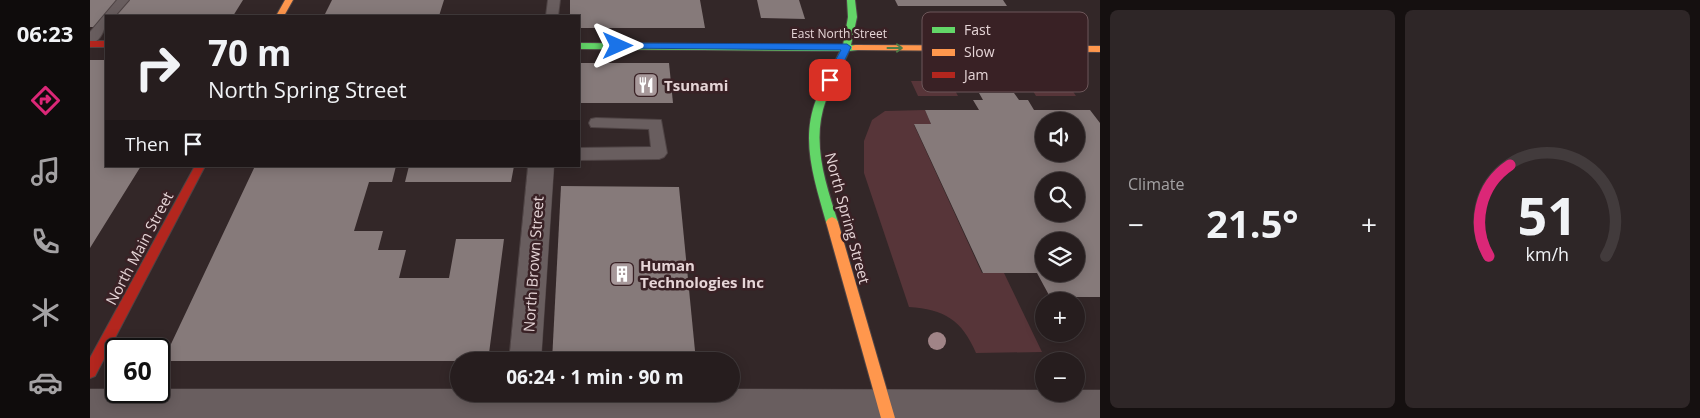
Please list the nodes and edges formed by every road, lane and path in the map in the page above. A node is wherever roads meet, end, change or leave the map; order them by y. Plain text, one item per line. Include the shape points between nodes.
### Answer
1 (123, 0) edge
2 (289, 0) edge
3 (554, 0) edge
4 (851, 0) edge
5 (111, 15) edge
6 (281, 15) edge
7 (552, 15) edge
8 (105, 21) edge
9 (90, 42) edge
10 (105, 44) edge
11 (580, 46) edge
12 (847, 47) junction
13 (922, 48) edge
14 (596, 123) dead end
15 (580, 154) edge
16 (199, 167) edge
17 (541, 167) edge
18 (526, 352) edge
19 (90, 371) edge
20 (90, 406) edge
21 (522, 406) edge
22 (1100, 407) edge
23 (886, 412) edge

1 - 5 lane
2 - 6 street
3 - 7 lane
4 - 12 street, North Spring Street via 854,20
8 - 9 lane
9 - 10 street
11 - 12 street, East North Street
12 -> 13 street, East North Street
12 - 23 street, North Spring Street via 816,115 813,142 816,166
14 - 15 lane via 656,124 659,153
16 - 19 street, North Main Street
17 - 18 street, North Brown Street
20 - 21 street
21 - 23 street
22 - 23 street

